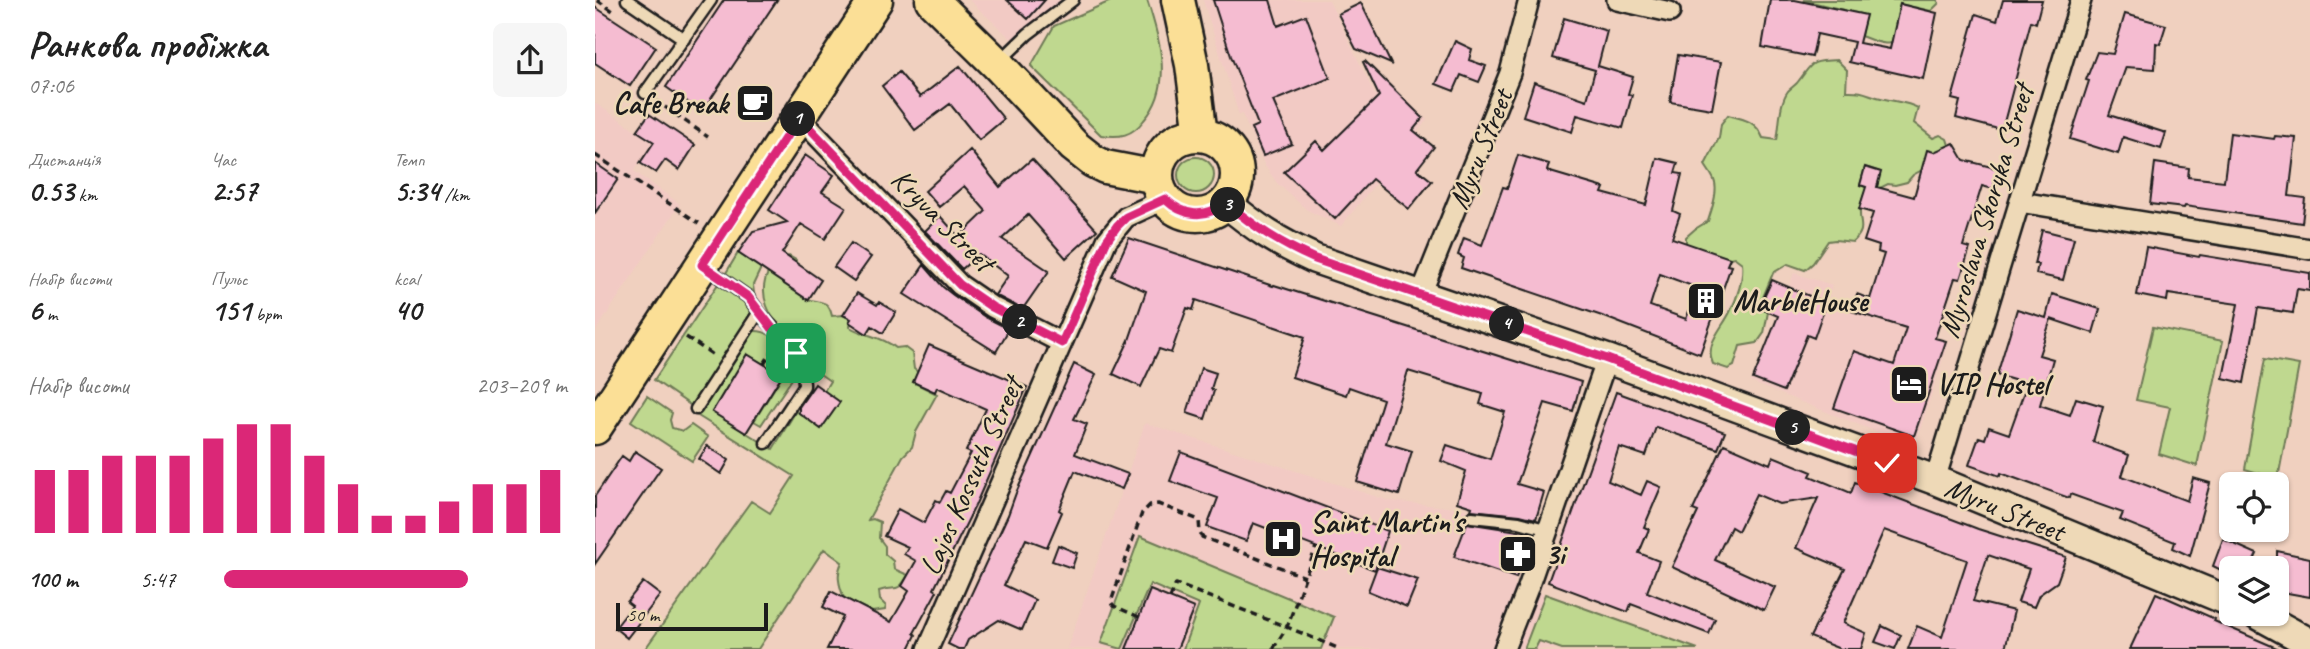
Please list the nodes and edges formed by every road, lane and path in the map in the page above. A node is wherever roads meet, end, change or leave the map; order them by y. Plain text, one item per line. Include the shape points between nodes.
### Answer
1 (627, 0) edge
2 (711, 0) edge
3 (876, 0) edge
4 (932, 0) edge
5 (1073, 0) edge
6 (1178, 0) edge
7 (1529, 0) edge
8 (1617, 0) edge
9 (2081, 0) edge
10 (1670, 12) dead end
11 (684, 39) junction
12 (997, 64) junction
13 (645, 93) dead end
14 (799, 117) junction
15 (1201, 135) junction
16 (595, 155) edge
17 (1161, 188) junction
18 (1225, 202) junction
19 (2019, 202) junction
20 (707, 229) dead end
21 (2310, 249) edge
22 (702, 265) junction
23 (1421, 294) junction
24 (759, 312) junction
25 (679, 332) dead end
26 (777, 340) dead end
27 (1062, 343) junction
28 (1607, 359) junction
29 (726, 363) junction
30 (764, 364) dead end
31 (696, 409) dead end
32 (602, 412) edge
33 (766, 443) dead end
34 (1935, 481) junction
35 (1472, 516) dead end
36 (1549, 530) junction
37 (1316, 547) dead end
38 (1305, 577) junction
39 (2219, 597) edge
40 (1170, 598) dead end
41 (1139, 618) dead end
42 (2279, 626) edge
43 (1287, 627) junction
44 (2310, 643) edge
45 (928, 649) edge
46 (1273, 649) edge
47 (1340, 649) edge
48 (1504, 649) edge

1 - 11 lane
2 - 11 lane
3 - 14 main road
4 - 12 main road
5 - 12 lane
6 - 15 main road
7 - 23 street, Myru Street via 1510,73
8 - 10 street
9 - 19 street, Myroslava Skoryka Street
11 - 13 lane
12 - 17 main road via 1093,161
14 - 22 main road
14 - 27 street, Kryva Street via 960,285
15 - 17 main road via 1183,137 1164,153 1158,164
15 - 18 main road via 1219,140 1234,161 1234,187
16 - 20 path
17 - 18 main road via 1184,213 1208,213
17 - 27 street, Lajos Kossuth Street via 1112,233
18 - 23 main road, Myru Street via 1286,246
19 - 21 street
19 - 34 street, Myroslava Skoryka Street
22 - 24 lane via 748,297
22 - 32 main road
23 - 28 main road, Myru Street
24 - 29 lane
24 - 33 lane via 796,353 804,379 804,386
25 - 29 path
26 - 30 path
27 - 45 street, Lajos Kossuth Street
28 - 34 main road, Myru Street
28 - 36 street
29 - 31 lane
34 - 39 main road, Myru Street
35 - 36 lane
36 - 48 street
37 - 38 path
38 - 41 path via 1202,537 1199,520 1150,505 1142,513 1111,602
38 - 43 path
40 - 43 path via 1176,584
42 - 44 main road
43 - 46 path
43 - 47 path

